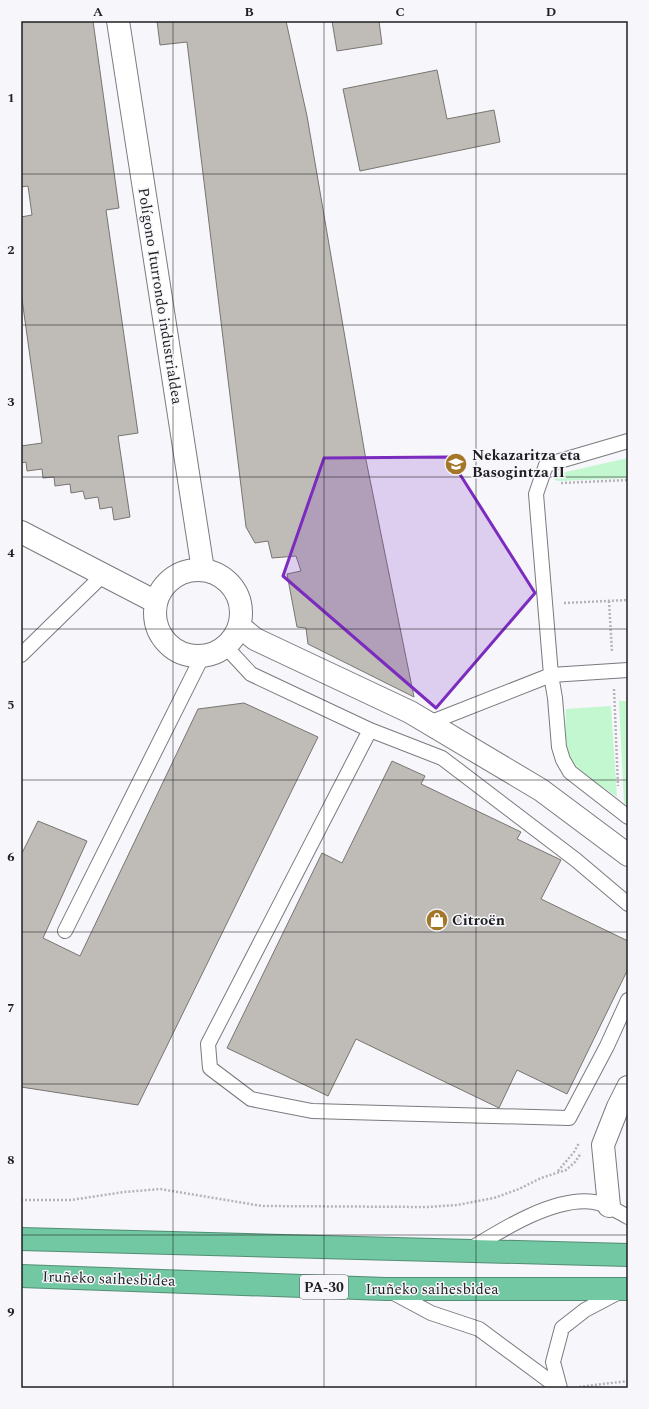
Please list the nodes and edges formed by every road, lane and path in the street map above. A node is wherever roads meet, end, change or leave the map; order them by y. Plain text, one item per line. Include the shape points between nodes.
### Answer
1 (118, 21) edge
2 (628, 441) edge
3 (628, 480) edge
4 (555, 483) dead end
5 (21, 532) edge
6 (203, 570) junction
7 (103, 575) junction
8 (609, 600) junction
9 (628, 600) edge
10 (156, 602) junction
11 (559, 603) dead end
12 (239, 626) junction
13 (225, 646) junction
14 (21, 655) edge
15 (203, 655) junction
16 (628, 670) edge
17 (613, 671) junction
18 (551, 674) junction
19 (429, 723) junction
20 (370, 730) junction
21 (624, 813) edge
22 (628, 855) edge
23 (628, 904) edge
24 (66, 931) dead end
25 (628, 1000) edge
26 (628, 1087) edge
27 (558, 1172) dead end
28 (21, 1200) edge
29 (609, 1206) junction
30 (628, 1217) edge
31 (21, 1239) edge
32 (468, 1251) junction
33 (628, 1255) edge
34 (21, 1276) edge
35 (49, 1277) junction
36 (21, 1283) edge
37 (386, 1289) junction
38 (626, 1289) edge
39 (628, 1381) edge
40 (576, 1387) edge
41 (560, 1388) edge

1 - 6 street, Polígono Iturrondo industrialdea
2 - 18 lane via 546,465 536,494
3 - 4 path
5 - 7 street
6 - 10 street via 181,573 169,580 160,591
6 - 12 street via 221,576 231,585 238,597 241,612
7 - 10 street
7 - 14 lane
8 - 9 path
8 - 11 path
8 - 17 path
10 - 15 street via 155,618 159,632 167,644 179,652 193,656
12 - 13 street
12 - 19 street via 255,640
13 - 15 street
13 - 20 lane via 251,674
15 - 24 lane
16 - 17 lane
17 - 18 lane
17 - 21 path
18 - 19 lane
18 - 21 lane via 563,760 570,772
19 - 22 street via 541,790
20 - 23 lane via 442,758 576,860
20 - 25 lane via 208,1044 210,1068 251,1099 312,1111 569,1118
26 - 29 street via 604,1145
27 - 28 path via 494,1198 428,1207 262,1206 160,1189 71,1200
29 - 30 lane
29 - 32 lane via 594,1202 565,1203 532,1215
31 - 32 highway
32 - 33 highway
34 - 35 highway, Iruñeko saihesbidea / PA-30
35 - 36 highway
35 - 37 highway, Iruñeko saihesbidea / PA-30
37 - 38 highway, Iruñeko saihesbidea / PA-30
37 - 41 lane via 431,1313 479,1329
38 - 41 lane via 585,1310 562,1328 553,1362
39 - 40 path

